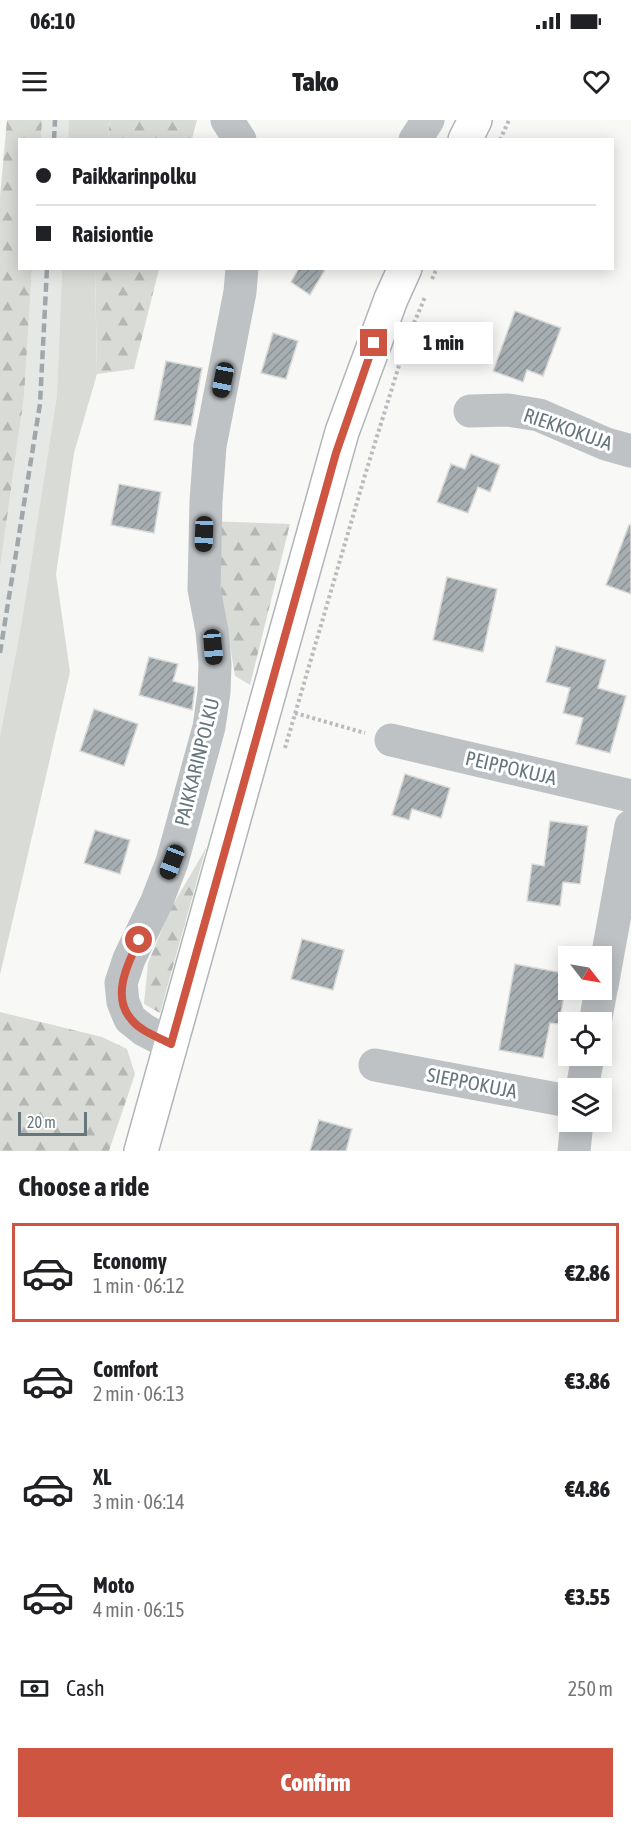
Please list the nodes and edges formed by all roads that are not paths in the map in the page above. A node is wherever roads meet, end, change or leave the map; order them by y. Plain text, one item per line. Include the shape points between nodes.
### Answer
1 (227, 120) edge
2 (428, 120) edge
3 (476, 120) edge
4 (239, 138) edge
5 (417, 138) edge
6 (466, 138) edge
7 (242, 270) edge
8 (404, 270) edge
9 (470, 411) dead end
10 (631, 451) edge
11 (391, 740) road end
12 (631, 796) edge
13 (631, 826) edge
14 (621, 936) edge
15 (612, 959) edge
16 (171, 1044) junction
17 (375, 1065) dead end
18 (558, 1099) edge
19 (577, 1132) edge
20 (141, 1151) edge
21 (574, 1151) edge

1 - 4 street
2 - 5 street
3 - 6 main road
7 - 16 street, PAIKKARINPOLKU via 210,446 206,501 204,589 215,664 209,727 172,862 121,983 130,1019
8 - 16 main road via 342,432
9 - 10 street, RIEKKOKUJA via 508,410 538,415
11 - 12 street, PEIPPOKUJA
13 - 14 street
14 - 15 street
16 - 20 main road
17 - 18 street, SIEPPOKUJA
19 - 21 street

